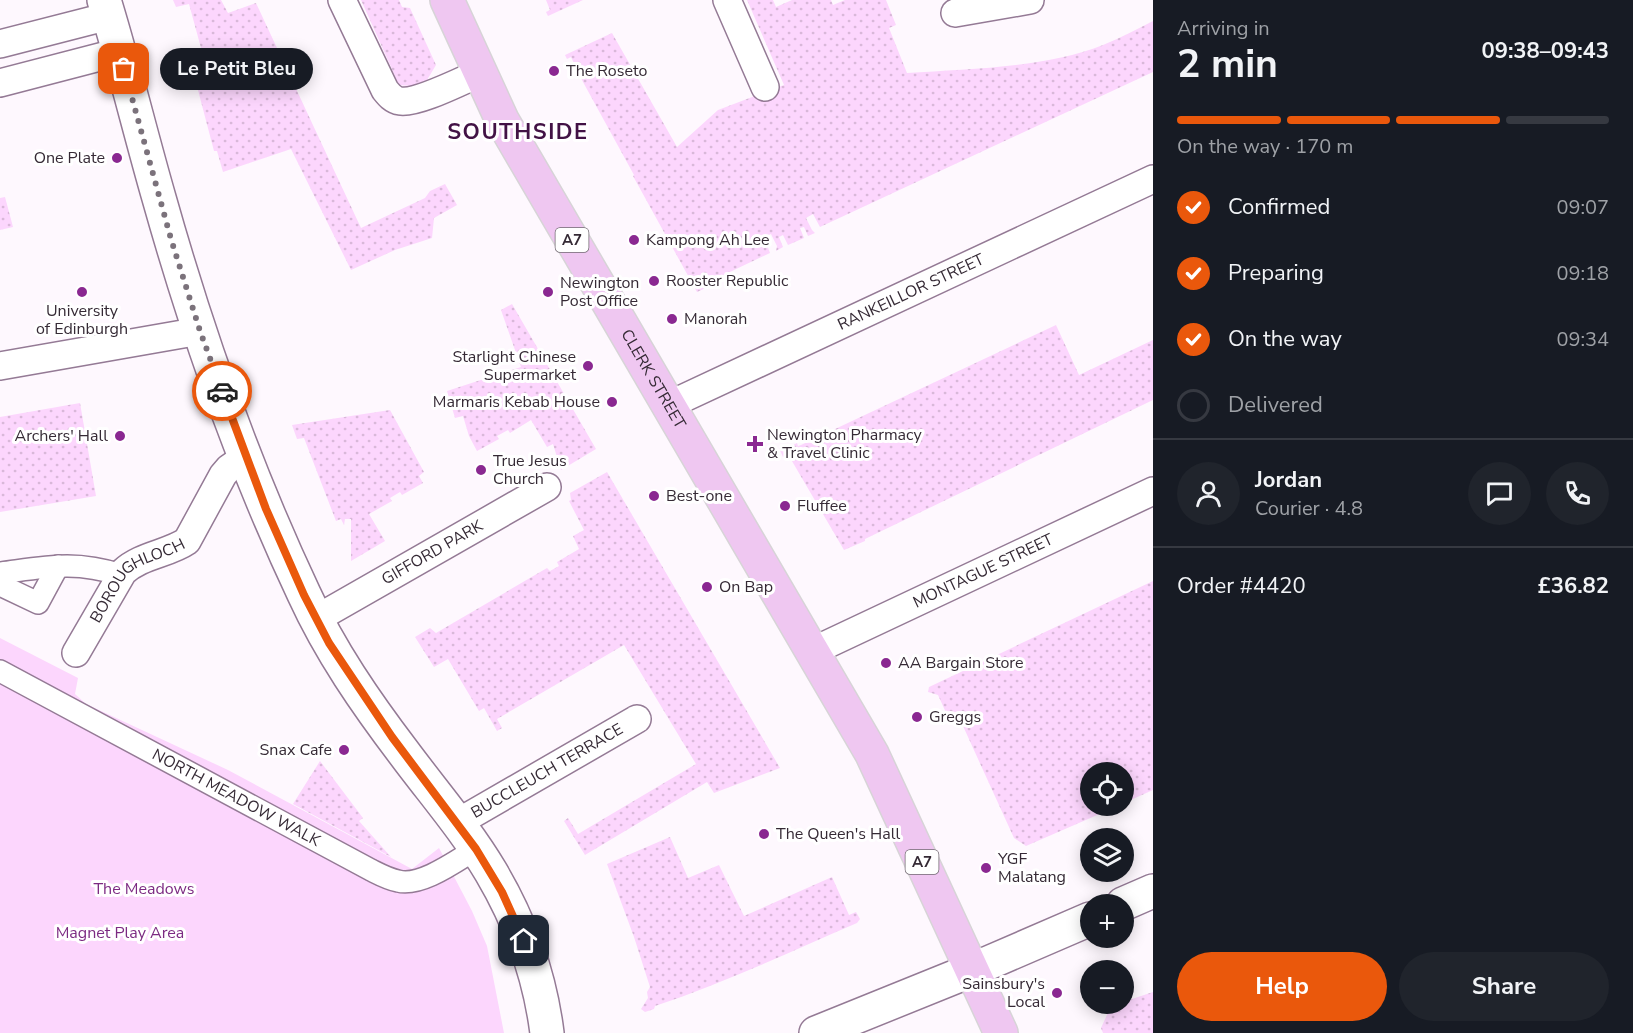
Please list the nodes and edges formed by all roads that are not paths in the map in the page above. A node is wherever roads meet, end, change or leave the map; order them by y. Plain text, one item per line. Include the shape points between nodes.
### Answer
1 (342, 0) edge
2 (447, 0) edge
3 (727, 0) edge
4 (1030, 0) edge
5 (106, 8) edge
6 (955, 13) dead end
7 (0, 44) edge
8 (119, 52) junction
9 (480, 73) junction
10 (0, 83) edge
11 (765, 87) dead end
12 (1153, 179) edge
13 (200, 331) junction
14 (0, 366) edge
15 (669, 405) junction
16 (245, 457) junction
17 (547, 487) dead end
18 (1153, 491) edge
19 (58, 566) junction
20 (0, 573) edge
21 (121, 575) junction
22 (0, 585) edge
23 (316, 619) junction
24 (813, 651) junction
25 (76, 652) dead end
26 (0, 670) edge
27 (637, 718) dead end
28 (466, 836) junction
29 (1153, 891) edge
30 (1134, 899) edge
31 (1080, 923) edge
32 (972, 970) junction
33 (548, 1033) edge
34 (816, 1033) edge
35 (1001, 1033) edge

1 - 9 street via 385,90 394,99 414,100
2 - 9 main road, A7
3 - 11 street
4 - 6 street
5 - 7 street
5 - 8 street
8 - 10 street
8 - 13 street
9 - 15 main road, CLERK STREET / A7 via 502,120
12 - 15 street, RANKEILLOR STREET
13 - 14 street
13 - 16 street
15 - 24 main road, CLERK STREET / A7
16 - 21 street, BOROUGHLOCH via 223,475 187,541 133,564
16 - 23 street
17 - 23 street, GIFFORD PARK
18 - 24 street, MONTAGUE STREET
19 - 20 street
19 - 21 street via 84,565
19 - 22 street via 38,603
21 - 25 street, BOROUGHLOCH
23 - 28 street via 375,712
24 - 32 main road, A7 via 872,754
26 - 28 street, NORTH MEADOW WALK via 399,882 424,878
27 - 28 street, BUCCLEUCH TERRACE
28 - 33 street via 492,873 514,916 536,979
29 - 30 street
31 - 32 street
32 - 34 street
32 - 35 main road, A7

